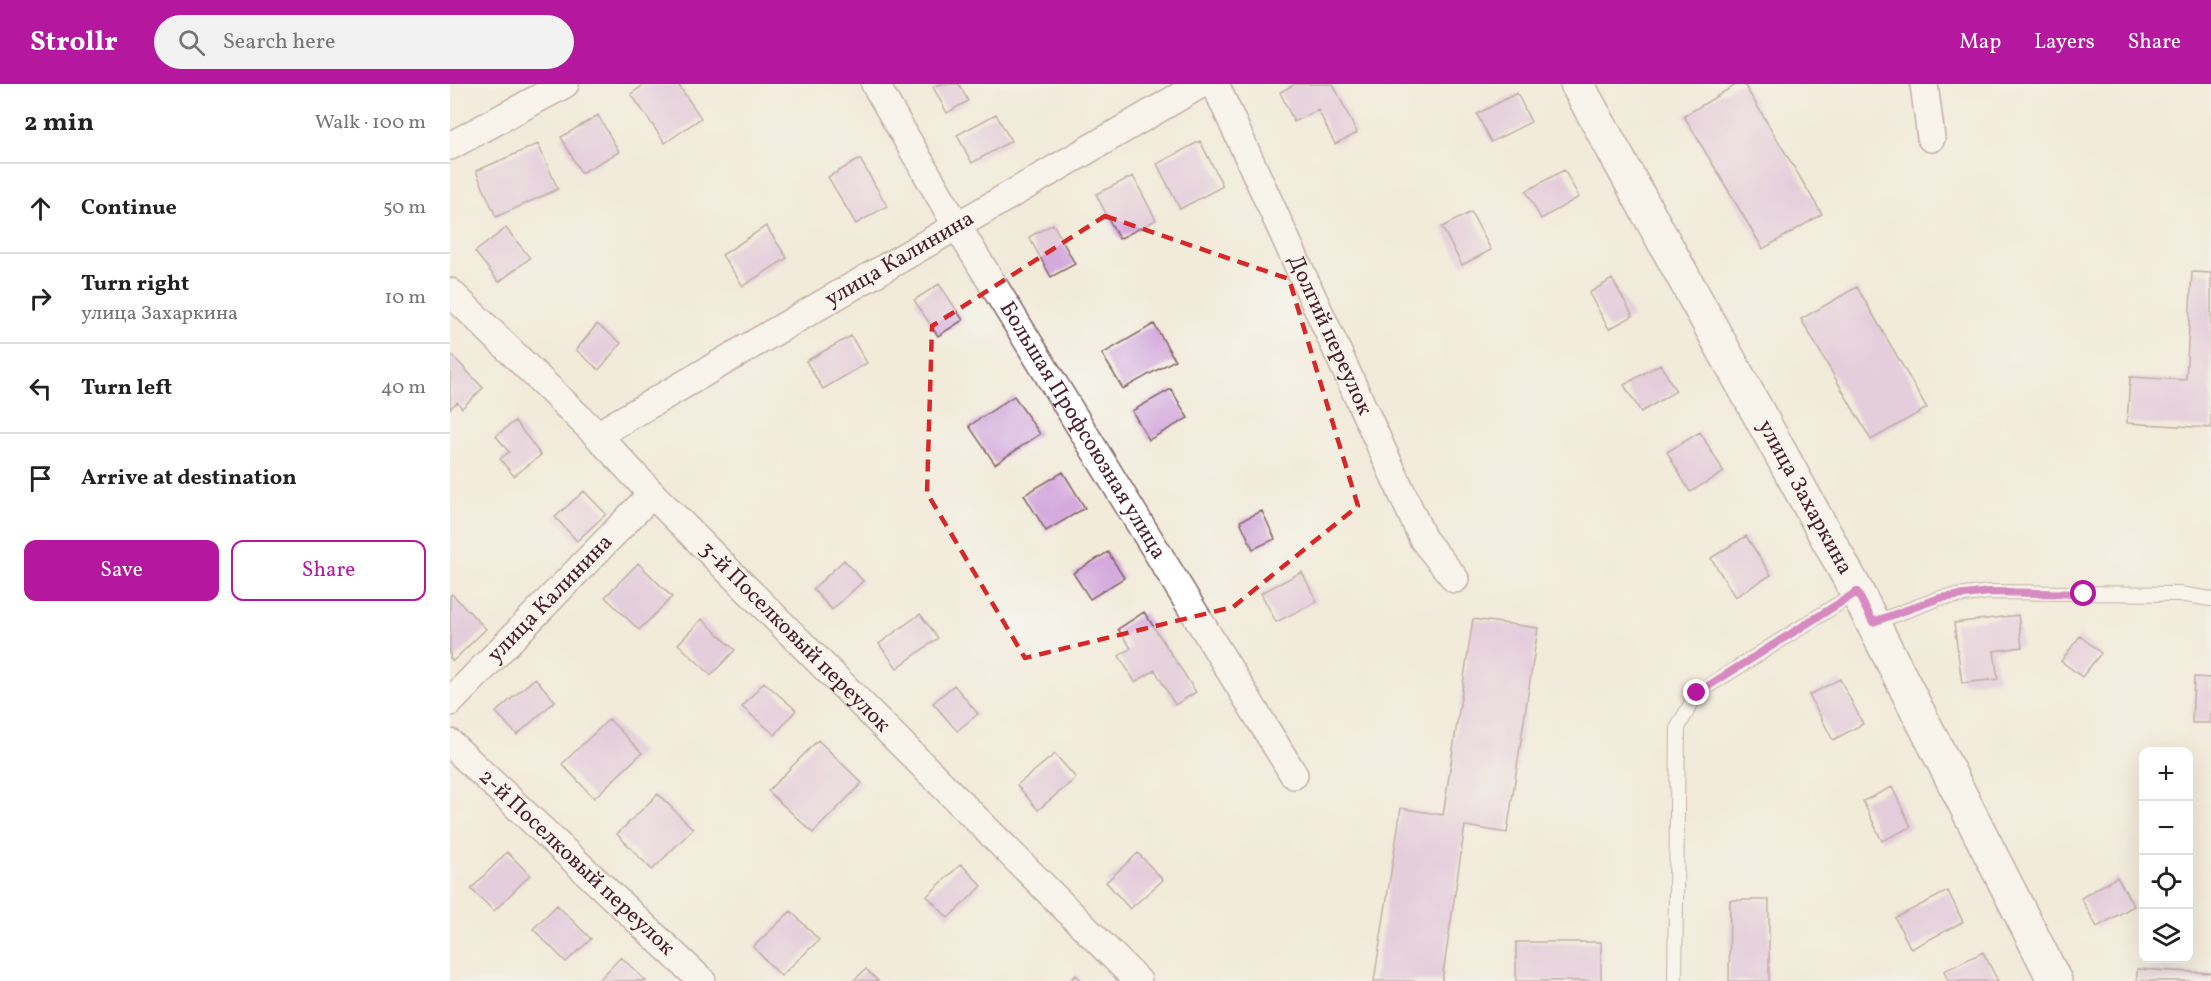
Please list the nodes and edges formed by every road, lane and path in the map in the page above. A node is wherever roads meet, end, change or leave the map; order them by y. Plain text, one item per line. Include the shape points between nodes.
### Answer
1 (565, 84) edge
2 (874, 84) edge
3 (1201, 84) edge
4 (1215, 84) edge
5 (1577, 84) edge
6 (1924, 84) edge
7 (1931, 138) dead end
8 (450, 146) edge
9 (957, 226) junction
10 (450, 292) edge
11 (597, 435) junction
12 (652, 494) junction
13 (1455, 579) dead end
14 (1857, 592) junction
15 (2211, 599) edge
16 (1873, 622) junction
17 (450, 702) edge
18 (450, 743) edge
19 (1294, 776) dead end
20 (702, 981) edge
21 (1138, 981) edge
22 (1675, 981) edge
23 (2055, 981) edge

1 - 8 street
2 - 9 street, Большая Профсоюзная улица
3 - 9 street, улица Калинина
4 - 13 street, Долгий переулок via 1423,539
5 - 14 street, улица Захаркина
6 - 7 street
9 - 11 street, улица Калинина
9 - 19 street, Большая Профсоюзная улица
10 - 11 street, 3-й Поселковый переулок
11 - 12 street, 3-й Поселковый переулок
12 - 17 street, улица Калинина
12 - 21 street, 3-й Поселковый переулок
14 - 16 street, улица Захаркина
14 - 22 lane via 1697,693 1678,727
15 - 16 lane via 2179,594 1989,592 1940,598
16 - 23 street, улица Захаркина
18 - 20 street, 2-й Поселковый переулок

